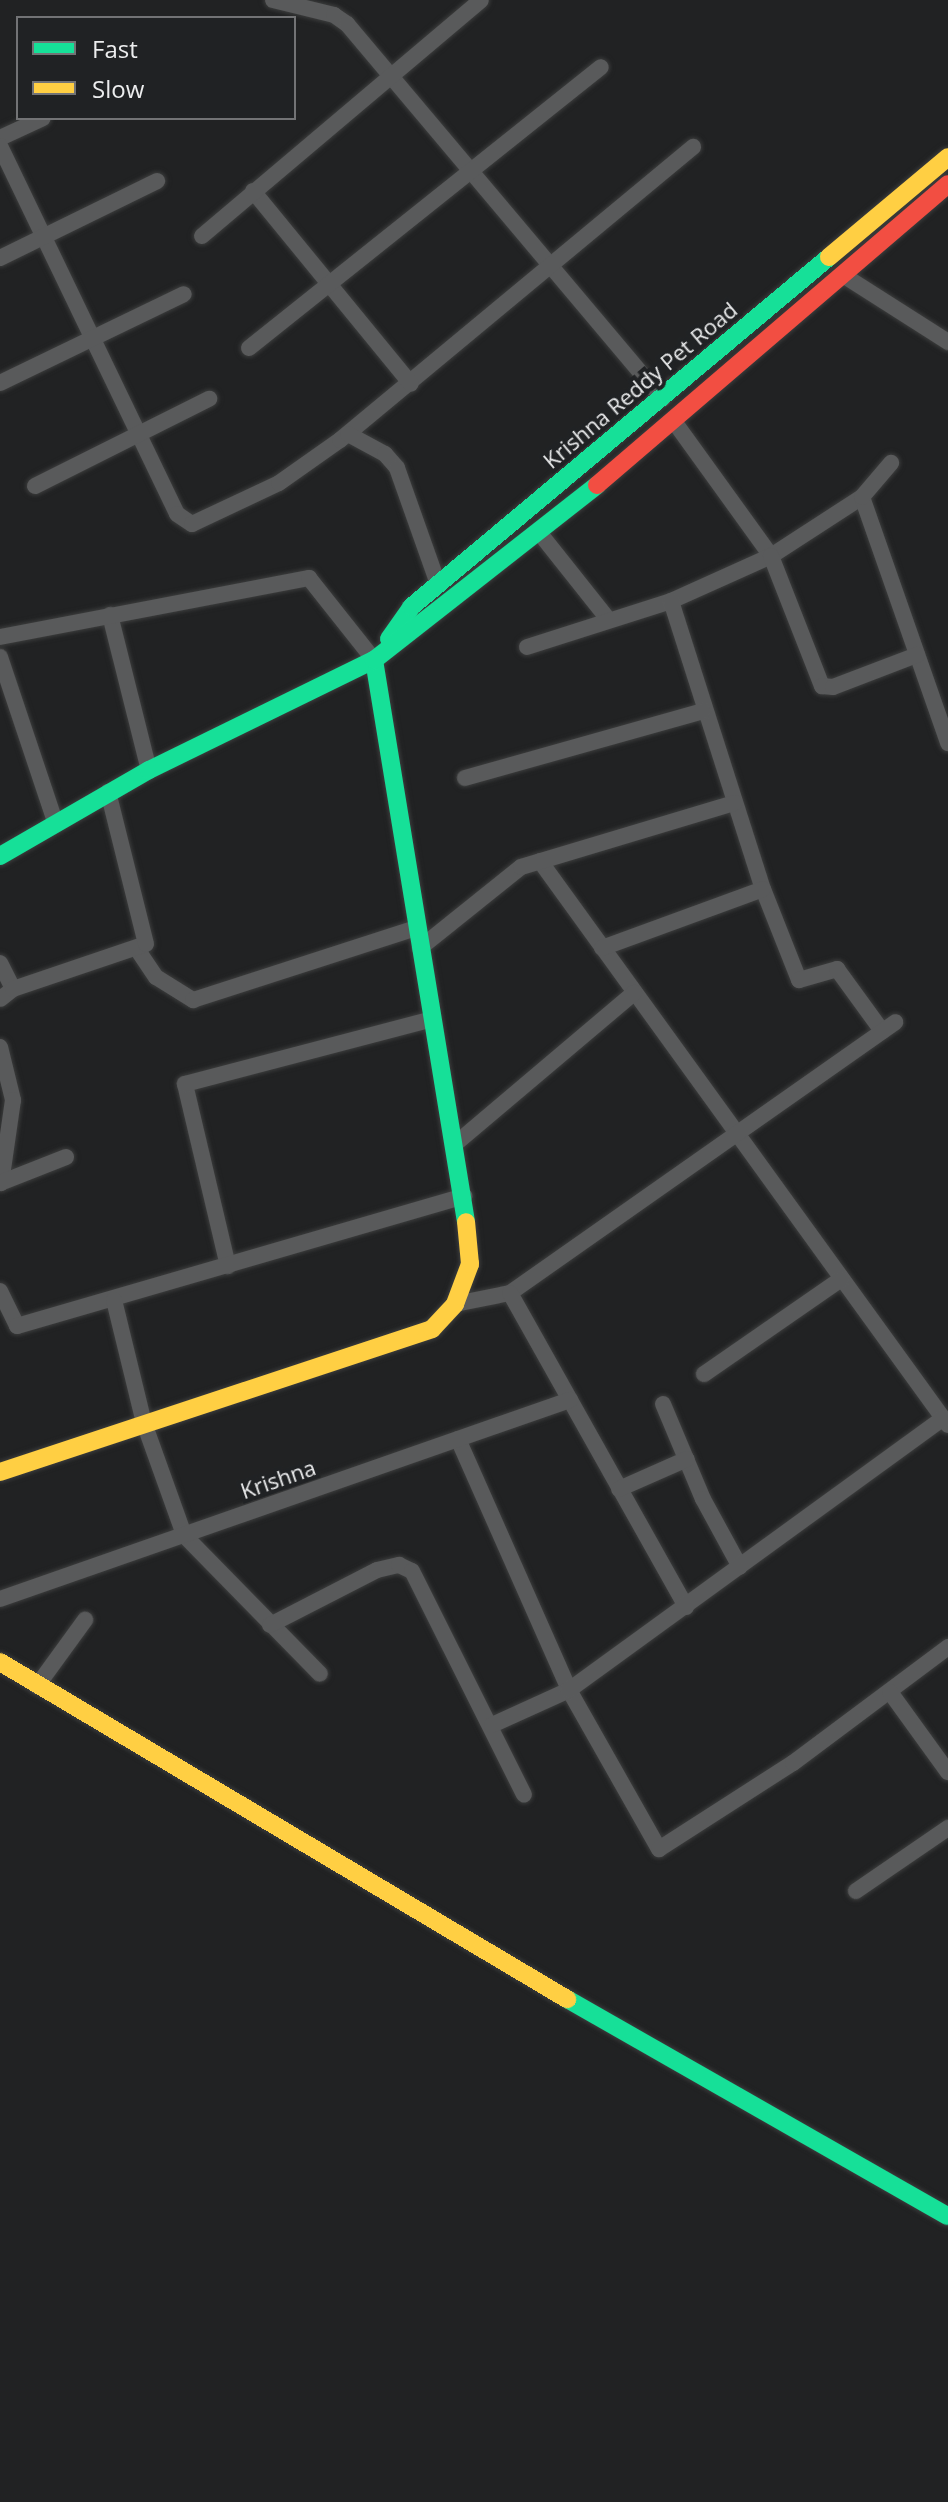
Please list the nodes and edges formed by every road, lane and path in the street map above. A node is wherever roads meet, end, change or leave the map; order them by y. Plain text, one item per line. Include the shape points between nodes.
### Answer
1 (273, 0) edge
2 (481, 0) edge
3 (601, 67) dead end
4 (391, 76) junction
5 (39, 120) edge
6 (0, 138) edge
7 (0, 146) edge
8 (693, 147) dead end
9 (948, 157) edge
10 (472, 172) junction
11 (157, 181) dead end
12 (948, 184) edge
13 (253, 191) junction
14 (42, 236) junction
15 (202, 236) dead end
16 (0, 258) edge
17 (552, 267) junction
18 (843, 275) junction
19 (330, 283) junction
20 (184, 294) dead end
21 (91, 340) junction
22 (948, 342) edge
23 (249, 348) dead end
24 (0, 383) edge
25 (411, 384) junction
26 (209, 399) dead end
27 (663, 399) junction
28 (673, 420) junction
29 (137, 433) junction
30 (348, 434) junction
31 (891, 463) dead end
32 (35, 486) dead end
33 (862, 497) junction
34 (538, 531) junction
35 (771, 556) junction
36 (438, 584) junction
37 (671, 601) junction
38 (110, 615) junction
39 (608, 619) junction
40 (0, 637) edge
41 (527, 647) dead end
42 (917, 655) junction
43 (0, 657) edge
44 (374, 660) junction
45 (703, 711) junction
46 (948, 743) edge
47 (149, 770) junction
48 (465, 778) dead end
49 (108, 792) junction
50 (735, 803) junction
51 (55, 821) junction
52 (0, 856) edge
53 (540, 861) junction
54 (763, 889) junction
55 (416, 928) junction
56 (420, 948) junction
57 (602, 948) junction
58 (137, 949) junction
59 (0, 963) edge
60 (634, 993) junction
61 (7, 994) edge
62 (433, 1019) junction
63 (0, 1047) edge
64 (736, 1134) junction
65 (454, 1145) junction
66 (66, 1157) dead end
67 (0, 1183) edge
68 (464, 1196) junction
69 (228, 1266) junction
70 (841, 1279) junction
71 (0, 1291) edge
72 (510, 1293) junction
73 (114, 1300) junction
74 (455, 1304) junction
75 (704, 1374) dead end
76 (570, 1400) junction
77 (663, 1404) dead end
78 (945, 1422) edge
79 (144, 1423) junction
80 (458, 1439) junction
81 (687, 1459) junction
82 (0, 1472) edge
83 (619, 1489) junction
84 (184, 1535) junction
85 (740, 1567) junction
86 (0, 1599) edge
87 (686, 1607) junction
88 (85, 1620) dead end
89 (270, 1625) junction
90 (948, 1647) edge
91 (0, 1662) edge
92 (320, 1674) dead end
93 (37, 1686) junction
94 (569, 1690) junction
95 (890, 1692) junction
96 (492, 1725) junction
97 (948, 1772) edge
98 (524, 1795) dead end
99 (948, 1828) edge
100 (856, 1891) dead end
101 (948, 2216) edge

1 - 4 street via 334,15
2 - 4 street
3 - 10 street
4 - 10 street
4 - 13 street
5 - 6 street
7 - 14 street
8 - 17 street
9 - 27 street, Krishna Reddy Pet Road
10 - 17 street
10 - 19 street
11 - 14 street
12 - 18 street, Krishna Reddy Pet Road
13 - 15 street
13 - 19 street
14 - 16 street
14 - 21 street
17 - 25 street
17 - 27 street
18 - 22 street
18 - 28 street, Krishna Reddy Pet Road
19 - 23 street
19 - 25 street
20 - 21 street
21 - 24 street
21 - 29 street
25 - 30 street
26 - 29 street
27 - 36 street, Krishna Reddy Pet Road
28 - 34 street, Krishna Reddy Pet Road
28 - 35 street
29 - 30 street via 177,514 192,524 279,483
29 - 32 street
30 - 36 street via 385,454 397,468
31 - 33 street
33 - 35 street
33 - 42 street
34 - 39 street
34 - 44 street, Krishna Reddy Pet Road
35 - 37 street
35 - 42 street via 822,686 833,687
36 - 44 street, Krishna Reddy Pet Road via 411,607
37 - 39 street
37 - 45 street
38 - 40 street
38 - 44 street via 309,578
38 - 47 street
39 - 41 street
42 - 46 street
43 - 51 street
44 - 47 street, Krishna Reddy Pet Road
44 - 55 street
45 - 48 street
45 - 50 street
47 - 49 street, Krishna Reddy Pet Road
49 - 51 street, Krishna Reddy Pet Road
49 - 58 street via 146,944
50 - 53 street
50 - 54 street
51 - 52 street, Krishna Reddy Pet Road
53 - 56 street via 521,867
53 - 57 street
54 - 57 street
54 - 64 street via 799,980 837,969 889,1026
55 - 56 street
55 - 58 street via 193,1000 156,977
56 - 62 street
57 - 60 street
58 - 61 street
59 - 61 street
60 - 64 street
60 - 65 street
62 - 65 street
62 - 69 street via 185,1084
63 - 67 street via 13,1100
64 - 70 street
64 - 72 street
65 - 68 street
66 - 67 street
68 - 69 street
68 - 74 street via 470,1264
69 - 73 street
70 - 75 street
70 - 78 street
71 - 73 street via 17,1326
72 - 74 street
72 - 76 street
73 - 79 street
74 - 79 street via 432,1329
76 - 80 street, Krishna
76 - 83 street
77 - 81 street
78 - 85 street
79 - 82 street
79 - 84 street
80 - 84 street, Krishna
80 - 94 street
81 - 83 street
81 - 85 street
83 - 87 street
84 - 86 street, Krishna
84 - 89 street
85 - 87 street
87 - 94 street
88 - 93 street
89 - 92 street
89 - 96 street via 377,1570 399,1565 412,1571
90 - 95 street
91 - 93 street
93 - 101 street via 499,1961
94 - 95 street via 659,1849 793,1763
94 - 96 street
95 - 97 street
96 - 98 street
99 - 100 street

